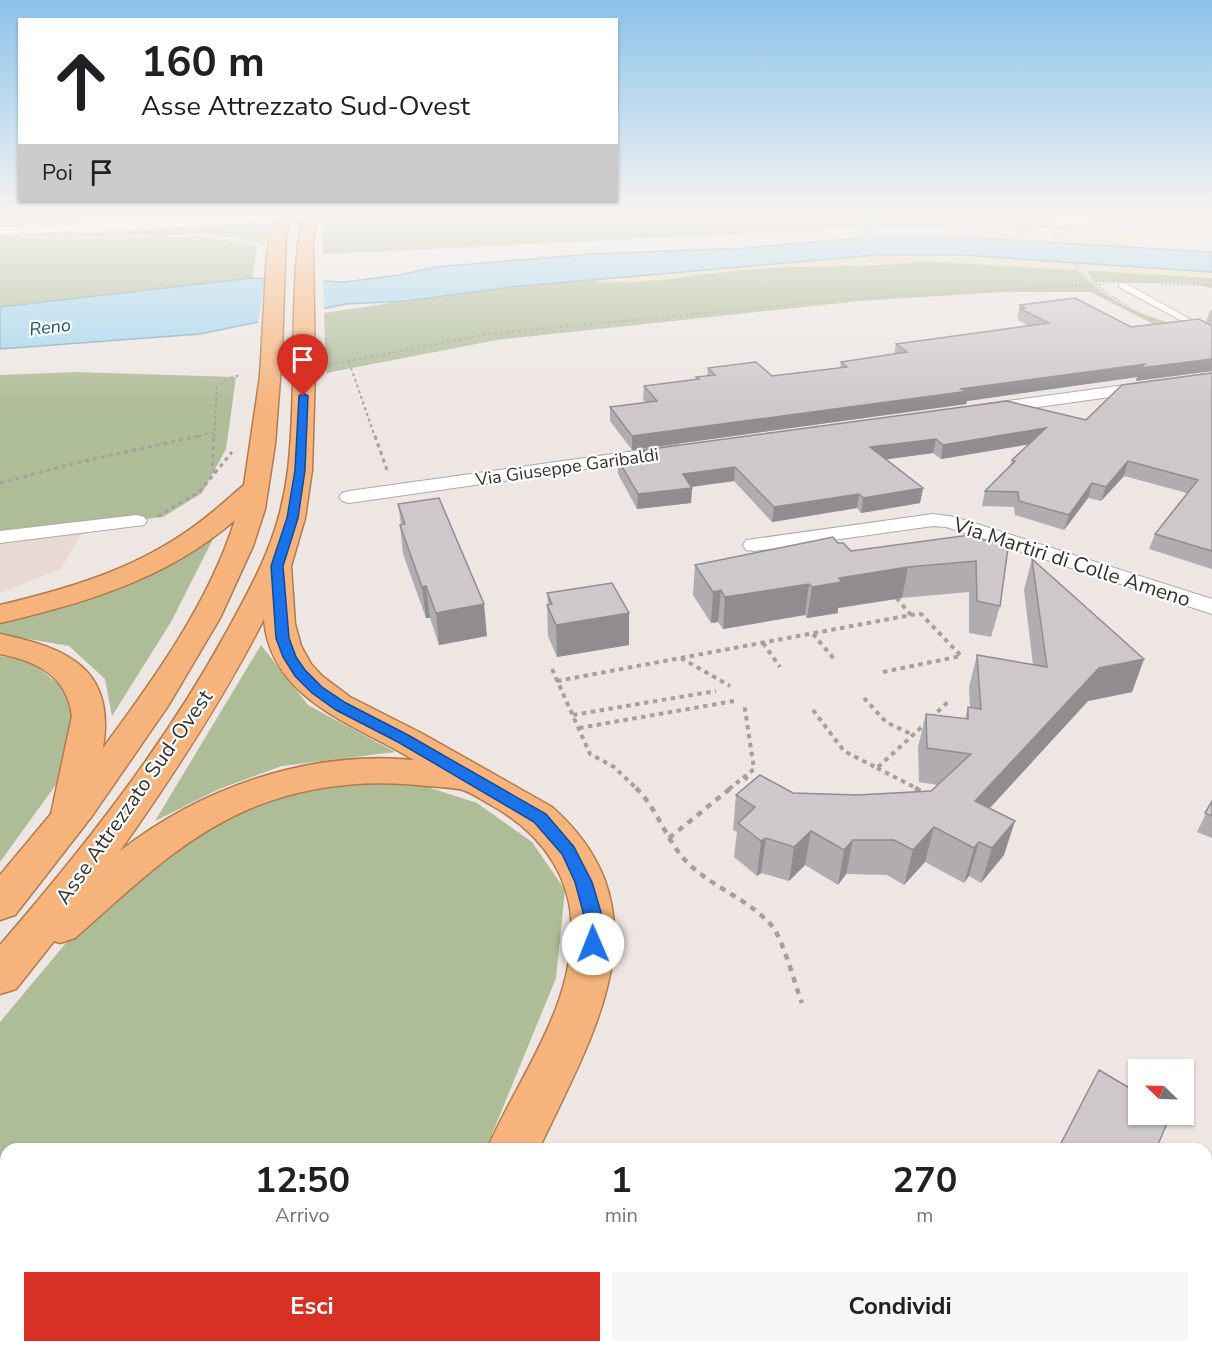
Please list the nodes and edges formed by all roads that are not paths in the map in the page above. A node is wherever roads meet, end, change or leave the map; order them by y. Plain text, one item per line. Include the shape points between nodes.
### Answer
1 (274, 279) edge
2 (305, 279) edge
3 (1122, 285) road end
4 (1207, 331) edge
5 (1212, 378) edge
6 (971, 411) edge
7 (692, 449) edge
8 (256, 488) junction
9 (349, 497) dead end
10 (138, 521) road end
11 (0, 537) edge
12 (753, 545) dead end
13 (277, 566) junction
14 (1212, 607) edge
15 (0, 614) edge
16 (0, 644) edge
17 (471, 778) junction
18 (69, 821) junction
19 (0, 904) edge
20 (0, 976) edge
21 (516, 1143) edge

1 - 8 highway, Asse Attrezzato Sud-Ovest, bridge via 275,306
2 - 13 highway, Asse Attrezzato Sud-Ovest via 300,470 292,518
3 - 4 lane
5 - 6 street
7 - 9 street, Via Giuseppe Garibaldi
8 - 15 highway via 193,540 150,565 82,592
8 - 18 highway, Asse Attrezzato Sud-Ovest via 246,532 202,622 154,704
10 - 11 street
12 - 14 street, Via Martiri di Colle Ameno via 948,521
13 - 17 highway via 282,638 300,673 341,706
13 - 20 highway, Asse Attrezzato Sud-Ovest via 217,679 174,748 64,899
16 - 18 highway via 59,664 85,692 89,715
17 - 20 highway via 356,771 286,783 226,805 167,837
17 - 21 highway via 524,807 553,832 584,882 592,912 593,944 587,981
18 - 19 highway, Asse Attrezzato Sud-Ovest

